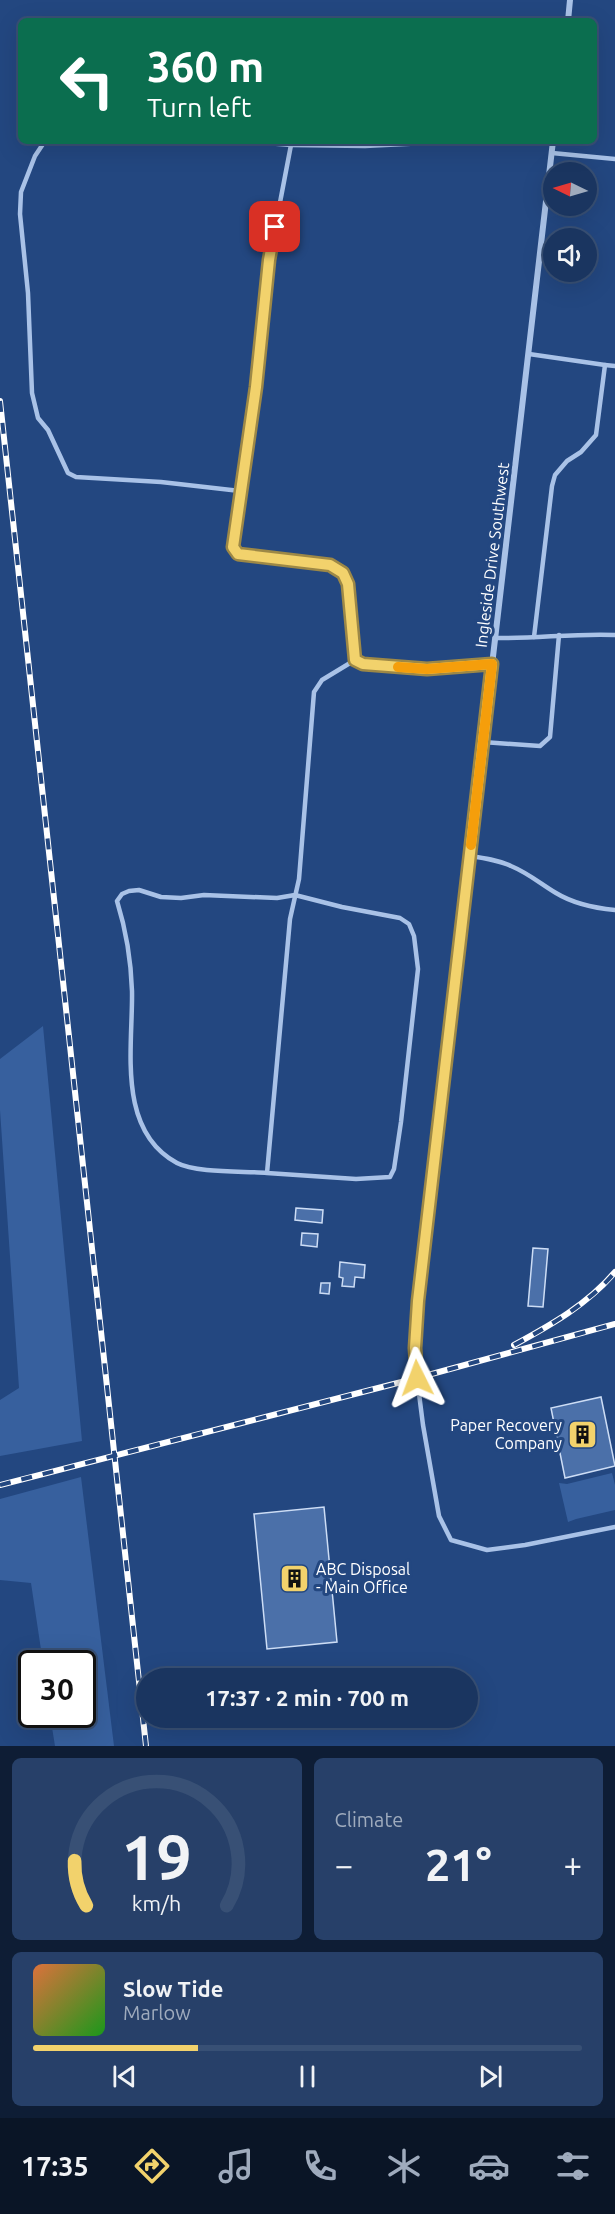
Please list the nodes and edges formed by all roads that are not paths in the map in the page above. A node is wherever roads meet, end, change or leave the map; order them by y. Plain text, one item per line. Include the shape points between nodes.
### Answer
1 (570, 0) edge
2 (568, 18) edge
3 (43, 144) edge
4 (278, 144) edge
5 (406, 144) edge
6 (553, 144) edge
7 (291, 145) junction
8 (552, 153) junction
9 (615, 159) edge
10 (529, 354) junction
11 (606, 365) junction
12 (615, 366) edge
13 (240, 490) junction
14 (559, 635) junction
15 (615, 635) edge
16 (495, 638) junction
17 (534, 638) junction
18 (355, 660) junction
19 (492, 664) junction
20 (483, 742) junction
21 (470, 856) junction
22 (295, 895) junction
23 (615, 910) edge
24 (267, 1173) junction
25 (417, 1378) joint
26 (615, 1527) edge

1 - 2 street
3 - 13 lane via 21,192 20,214 32,393 38,418 48,430 68,473 76,477
4 - 7 lane
5 - 7 lane
6 - 8 street, Ingleside Drive Southwest
7 - 13 lane via 269,260
8 - 9 lane
8 - 10 street, Ingleside Drive Southwest
10 - 11 lane
10 - 16 street, Ingleside Drive Southwest
11 - 12 lane
11 - 17 lane via 596,435 567,461 555,475 552,486
13 - 18 lane via 233,547 238,554 330,565 343,573 348,584
14 - 15 lane
14 - 17 lane
14 - 20 lane via 548,742 540,747
16 - 17 lane
16 - 19 street, Ingleside Drive Southwest
18 - 19 lane via 427,669
18 - 22 lane via 322,680 314,692
19 - 20 street, Ingleside Drive Southwest
20 - 21 street, Ingleside Drive Southwest
21 - 23 lane via 510,865 557,894 586,906
21 - 25 street, Ingleside Drive Southwest via 418,1301
22 - 24 lane
22 - 24 lane via 400,918 409,924 414,936 418,969 401,1122 390,1177 356,1179
22 - 24 lane via 181,898 139,890 122,894 117,901 129,951 131,1059 135,1109 143,1130 158,1149 177,1163
25 - 26 lane, Ingleside Drive Southwest via 439,1516 451,1540 487,1550

